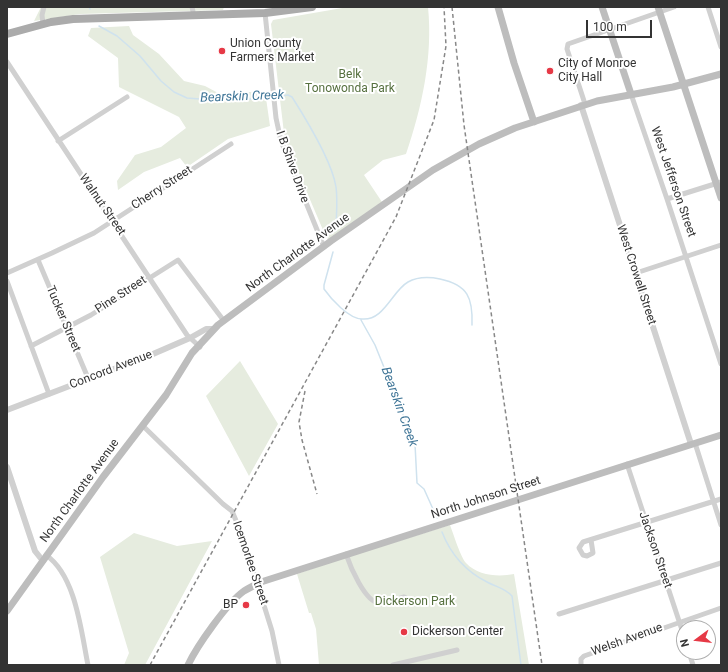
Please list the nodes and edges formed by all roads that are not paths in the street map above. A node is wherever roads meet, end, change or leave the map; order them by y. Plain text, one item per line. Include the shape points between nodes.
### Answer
1 (44, 7) edge
2 (192, 7) edge
3 (312, 7) edge
4 (498, 7) edge
5 (602, 7) edge
6 (674, 7) edge
7 (708, 7) edge
8 (658, 9) edge
9 (264, 10) edge
10 (194, 16) junction
11 (43, 24) junction
12 (609, 29) junction
13 (7, 34) edge
14 (721, 47) edge
15 (7, 62) edge
16 (721, 74) edge
17 (683, 85) junction
18 (631, 94) junction
19 (127, 97) dead end
20 (583, 105) junction
21 (534, 122) junction
22 (58, 141) junction
23 (231, 144) dead end
24 (719, 183) edge
25 (721, 198) edge
26 (668, 199) junction
27 (112, 220) junction
28 (721, 245) edge
29 (324, 247) junction
30 (686, 256) junction
31 (38, 260) junction
32 (7, 273) edge
33 (636, 273) junction
34 (150, 276) junction
35 (7, 281) edge
36 (224, 321) junction
37 (67, 328) junction
38 (213, 329) junction
39 (190, 338) junction
40 (198, 345) junction
41 (31, 346) junction
42 (721, 364) edge
43 (88, 378) junction
44 (49, 394) junction
45 (7, 410) edge
46 (142, 425) junction
47 (721, 435) edge
48 (693, 444) junction
49 (627, 464) junction
50 (7, 467) edge
51 (721, 499) edge
52 (714, 502) junction
53 (646, 523) junction
54 (721, 525) edge
55 (591, 540) dead end
56 (346, 554) junction
57 (45, 558) junction
58 (721, 563) edge
59 (665, 580) junction
60 (258, 584) junction
61 (414, 603) dead end
62 (721, 608) edge
63 (7, 611) edge
64 (559, 614) dead end
65 (678, 620) edge
66 (685, 620) edge
67 (676, 623) edge
68 (457, 650) dead end
69 (581, 662) edge
70 (88, 665) edge
71 (188, 665) edge
72 (279, 665) edge
73 (393, 665) edge

1 - 11 street
2 - 10 street
3 - 9 main road
4 - 21 main road
5 - 12 main road, West Jefferson Street
6 - 8 street
7 - 14 street
8 - 12 street
8 - 17 main road
9 - 10 main road
9 - 29 street, I B Shive Drive via 275,109 284,150
10 - 11 main road via 84,18
11 - 13 main road
12 - 18 main road, West Jefferson Street
12 - 20 street, West Crowell Street via 570,42 567,47
15 - 22 street, Walnut Street
16 - 17 main road, North Charlotte Avenue
17 - 18 main road, North Charlotte Avenue
17 - 24 main road
18 - 20 main road, North Charlotte Avenue
18 - 26 street, West Jefferson Street
19 - 22 street
20 - 21 main road, North Charlotte Avenue
20 - 33 street, West Crowell Street
21 - 29 main road, North Charlotte Avenue via 479,144 450,159
22 - 27 street, Walnut Street
23 - 27 street, Cherry Street
24 - 25 main road
24 - 26 street
26 - 30 street, West Jefferson Street
27 - 31 street, Cherry Street via 94,233
27 - 34 street, Walnut Street
28 - 30 street
29 - 36 main road, North Charlotte Avenue
30 - 33 street
30 - 42 street, West Jefferson Street
31 - 32 street, Cherry Street
31 - 37 street, Tucker Street
33 - 48 street, West Crowell Street
34 - 36 street, Pine Street via 180,260
34 - 37 street, Pine Street
34 - 39 street, Walnut Street
35 - 41 street
36 - 38 main road, North Charlotte Avenue
37 - 41 street, Pine Street
37 - 43 street, Tucker Street
38 - 39 street, Concord Avenue via 206,329
38 - 40 main road, North Charlotte Avenue via 207,332
39 - 40 street, Walnut Street
39 - 43 street, Concord Avenue
40 - 46 main road, North Charlotte Avenue via 174,384
41 - 44 street
43 - 44 street, Concord Avenue
44 - 45 street, Concord Avenue
46 - 57 main road, North Charlotte Avenue
46 - 60 street, Icemorlee Street via 232,511
47 - 48 main road, North Johnson Street
48 - 49 main road, North Johnson Street
48 - 52 street, West Crowell Street
49 - 53 street, Jackson Street
49 - 56 main road, North Johnson Street
50 - 57 street via 35,551
51 - 52 street
52 - 53 street
52 - 54 street, West Crowell Street
53 - 55 street
53 - 59 street, Jackson Street
56 - 60 main road, North Johnson Street
56 - 61 street via 353,574 374,601 382,603 404,597
57 - 63 main road, North Charlotte Avenue
57 - 70 street via 63,572 69,585
58 - 59 street
59 - 64 street
59 - 65 street, Jackson Street
60 - 71 main road, North Johnson Street via 244,591 235,600 199,644
60 - 72 street, Icemorlee Street
62 - 66 street, Welsh Avenue
67 - 69 street, Welsh Avenue via 584,656
68 - 73 street

